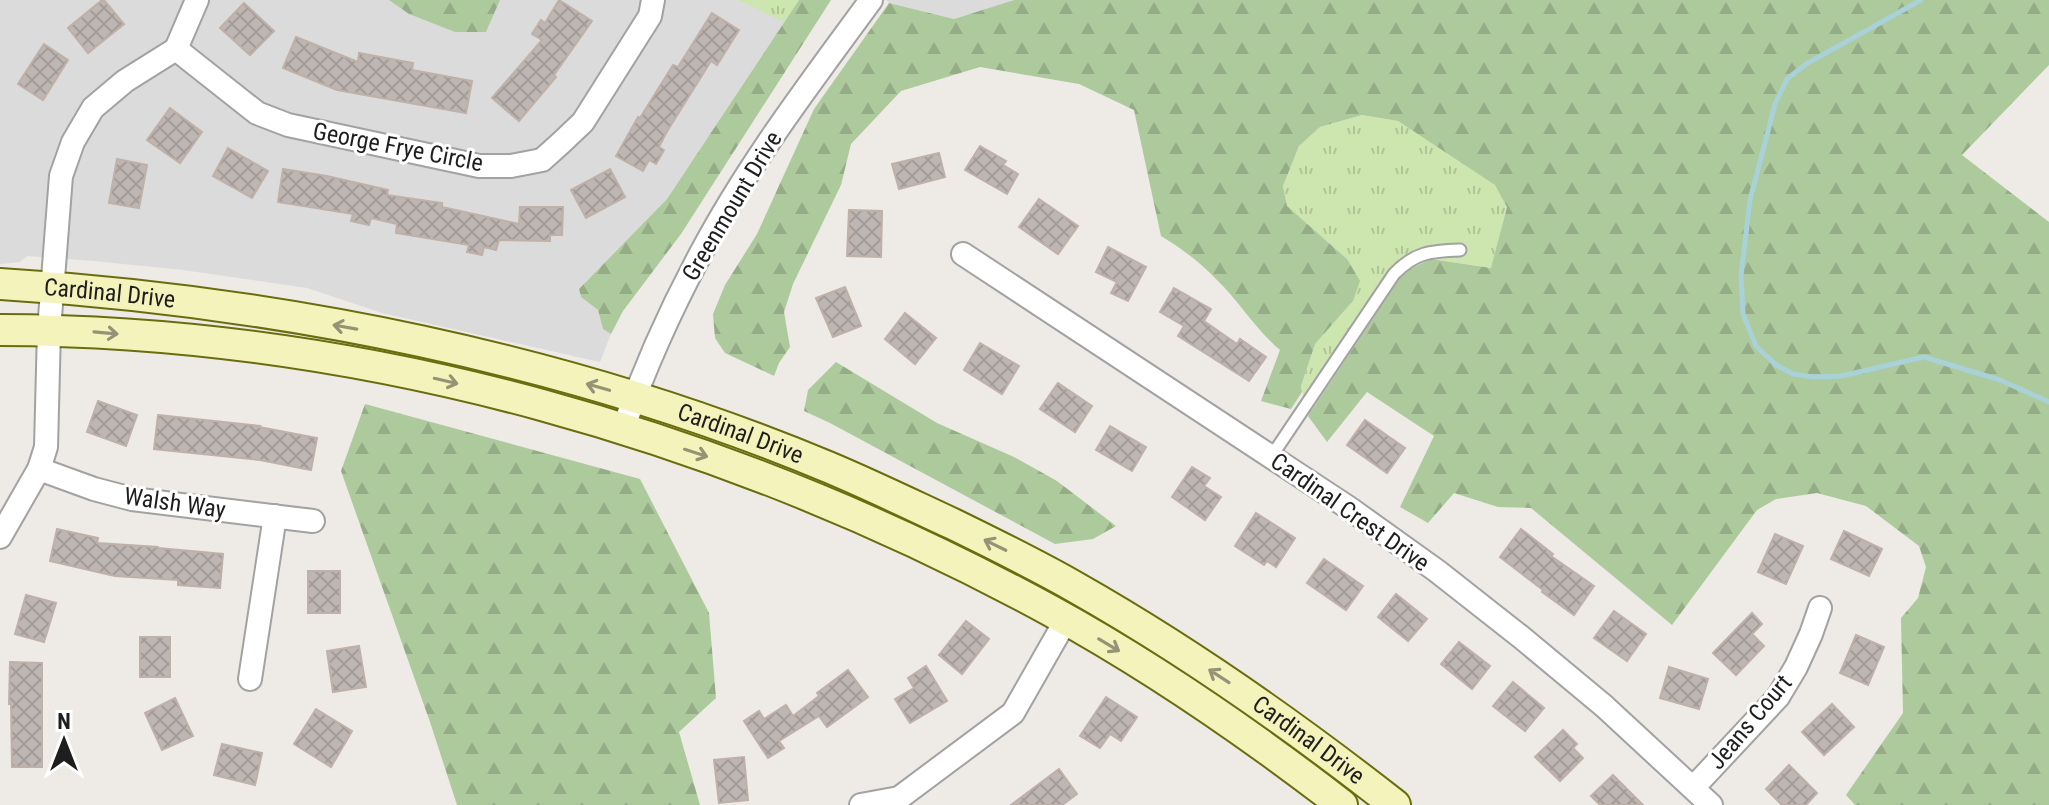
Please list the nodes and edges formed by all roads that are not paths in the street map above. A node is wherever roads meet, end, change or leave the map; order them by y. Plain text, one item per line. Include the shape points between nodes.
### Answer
1 (197, 0) edge
2 (653, 0) edge
3 (871, 0) edge
4 (176, 49) junction
5 (1460, 250) dead end
6 (963, 254) dead end
7 (0, 284) edge
8 (53, 288) junction
9 (0, 330) edge
10 (49, 330) junction
11 (634, 397) junction
12 (623, 429) junction
13 (1271, 457) junction
14 (39, 469) junction
15 (275, 516) junction
16 (313, 521) dead end
17 (0, 537) edge
18 (1820, 608) dead end
19 (1066, 620) junction
20 (250, 679) dead end
21 (1693, 788) junction
22 (861, 805) edge
23 (1342, 805) edge
24 (1395, 805) edge
25 (1711, 805) edge

1 - 4 street
2 - 4 street, George Frye Circle via 650,16 583,122 542,160 511,166 479,166 288,125 257,113
3 - 11 street, Greenmount Drive via 738,190 667,319
4 - 8 street via 93,108 73,142 61,176
5 - 13 lane via 1431,251 1403,264
6 - 13 street, Cardinal Crest Drive
7 - 8 main road, Cardinal Drive
8 - 10 street
11 -> 8 main road, Cardinal Drive via 381,334 234,309
9 - 10 main road, Cardinal Drive
10 -> 12 main road, Cardinal Drive via 154,337 356,363 508,396
10 - 14 street via 46,447
11 - 12 street, Greenmount Drive
24 -> 11 main road, Cardinal Drive via 1260,703 1146,629 1007,550 826,466
12 -> 19 main road, Cardinal Drive via 810,496 969,568
13 - 21 street, Cardinal Crest Drive via 1437,571 1604,706
14 - 15 street, Walsh Way via 132,499
14 - 17 street
15 - 16 street, Walsh Way
15 - 20 street
18 - 21 street, Jeans Court via 1778,697
19 - 22 street via 1013,713 899,798
19 -> 23 main road, Cardinal Drive via 1205,705
21 - 25 street, Cardinal Crest Drive

